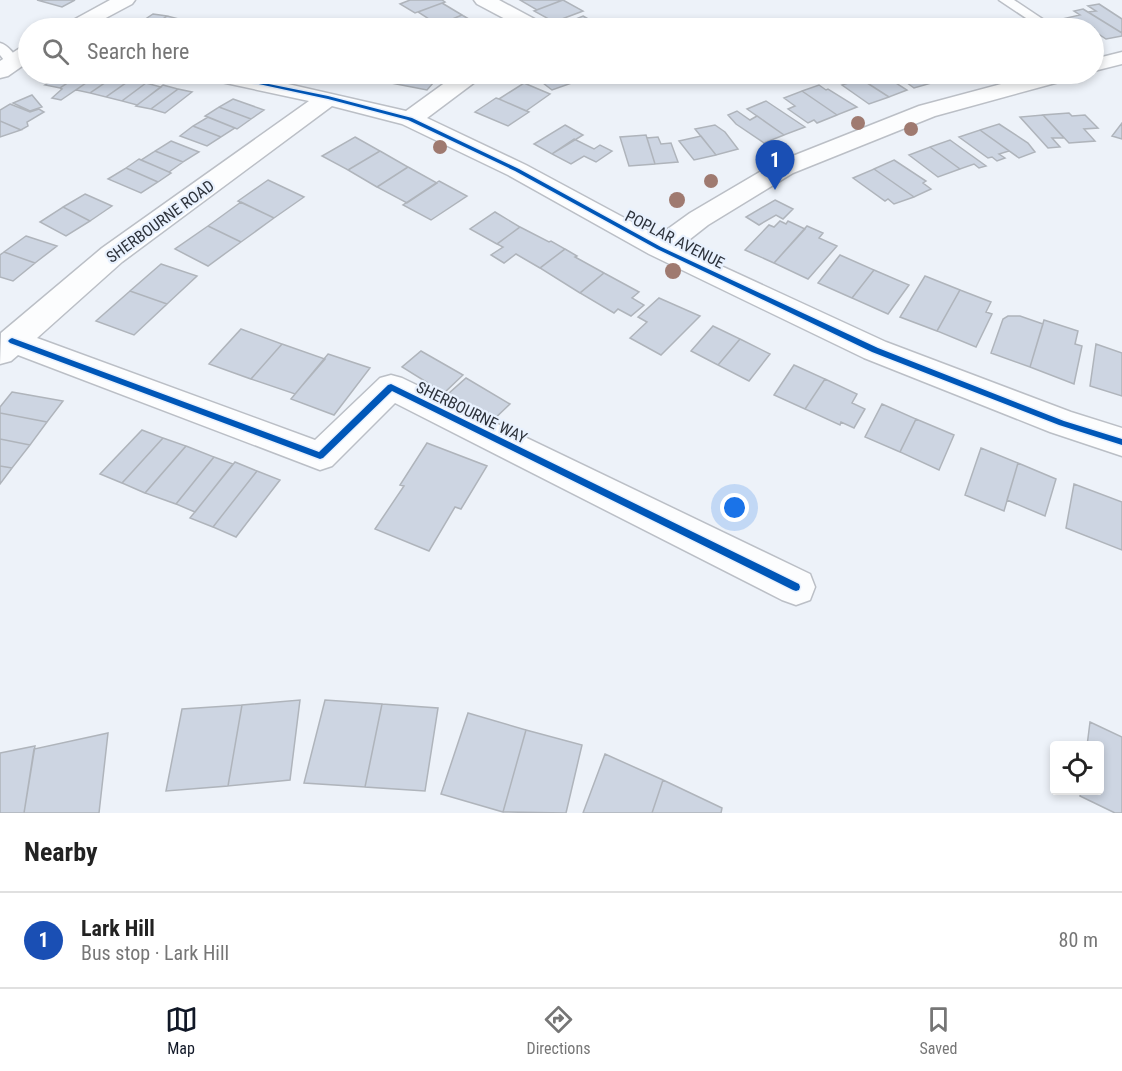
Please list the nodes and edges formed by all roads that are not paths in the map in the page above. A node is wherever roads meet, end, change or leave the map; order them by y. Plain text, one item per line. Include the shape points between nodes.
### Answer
1 (125, 0) edge
2 (484, 0) edge
3 (1005, 0) edge
4 (92, 18) edge
5 (517, 18) edge
6 (1033, 18) edge
7 (1104, 62) edge
8 (1122, 74) edge
9 (262, 84) edge
10 (457, 84) edge
11 (1026, 84) edge
12 (328, 98) junction
13 (410, 119) junction
14 (659, 248) junction
15 (6, 347) edge
16 (1122, 442) edge
17 (796, 587) dead end

1 - 4 street
2 - 5 street
3 - 6 lane
7 - 8 street
9 - 12 street, POPLAR AVENUE
10 - 13 street
11 - 14 street via 927,111 784,168
12 - 13 street, POPLAR AVENUE
12 - 15 street, SHERBOURNE ROAD via 112,255
13 - 14 street, POPLAR AVENUE via 517,170
14 - 16 street, POPLAR AVENUE via 875,350 1062,423
15 - 17 street, SHERBOURNE WAY via 320,456 392,387

